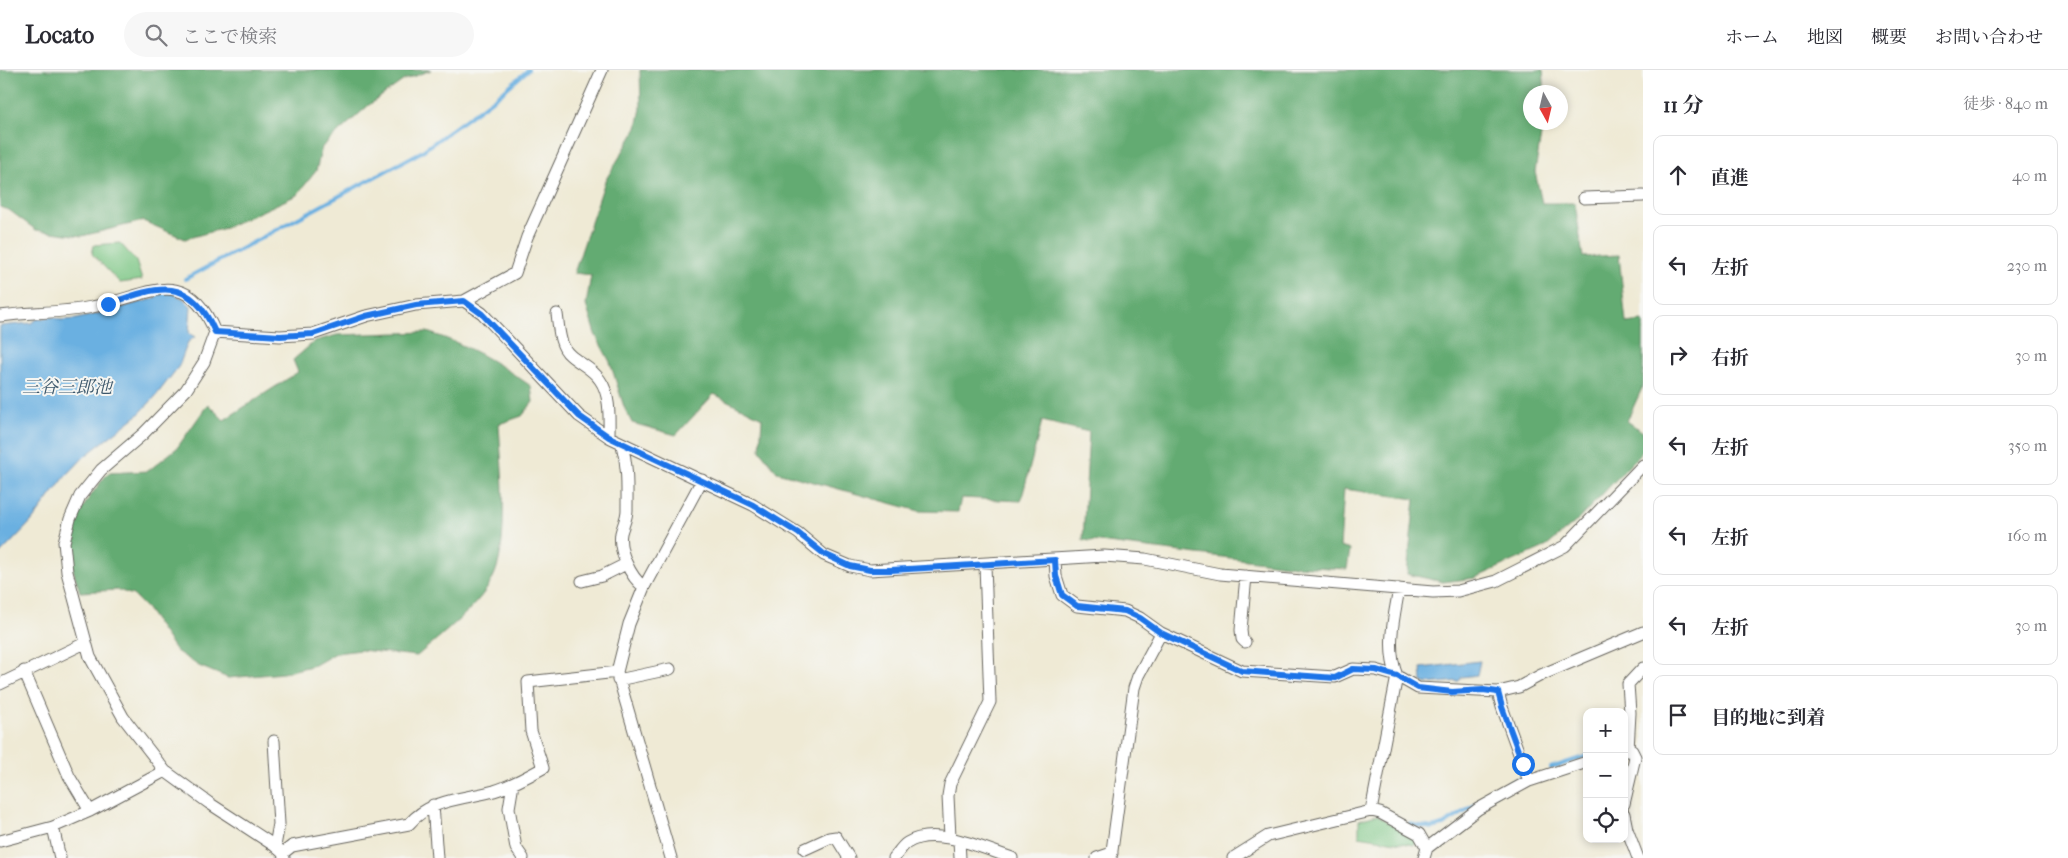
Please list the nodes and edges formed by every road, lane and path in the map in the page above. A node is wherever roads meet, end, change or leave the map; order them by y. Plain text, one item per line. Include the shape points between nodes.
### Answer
1 (602, 70) edge
2 (1643, 196) edge
3 (1584, 198) dead end
4 (464, 301) junction
5 (557, 314) dead end
6 (0, 316) edge
7 (215, 332) junction
8 (609, 437) junction
9 (622, 445) junction
10 (1643, 465) edge
11 (702, 480) junction
12 (1055, 560) junction
13 (626, 564) junction
14 (985, 564) junction
15 (1246, 576) junction
16 (582, 581) dead end
17 (644, 587) junction
18 (1399, 589) junction
19 (1643, 632) edge
20 (1161, 633) junction
21 (1245, 642) dead end
22 (85, 643) junction
23 (1643, 668) edge
24 (670, 669) dead end
25 (24, 671) junction
26 (618, 676) junction
27 (1397, 676) junction
28 (0, 684) edge
29 (1498, 692) junction
30 (1628, 708) edge
31 (274, 741) dead end
32 (1628, 747) edge
33 (1583, 763) edge
34 (165, 771) junction
35 (1528, 777) junction
36 (513, 784) junction
37 (1626, 798) edge
38 (433, 806) junction
39 (90, 811) junction
40 (1372, 811) junction
41 (53, 827) junction
42 (1628, 832) edge
43 (955, 839) junction
44 (0, 841) edge
45 (805, 849) dead end
46 (281, 852) edge
47 (1426, 853) edge
48 (1111, 855) edge
49 (60, 858) edge
50 (437, 858) edge
51 (523, 858) edge
52 (671, 858) edge
53 (849, 858) edge
54 (894, 858) edge
55 (960, 858) edge
56 (1012, 858) edge
57 (1097, 858) edge
58 (1233, 858) edge
59 (1638, 858) edge

1 - 4 street via 527,237 515,274
2 - 3 street
4 - 7 street via 416,305 366,316 313,334 280,336
4 - 8 street via 482,314 579,416
5 - 8 street via 561,339 568,354 601,381 607,402
6 - 7 street via 92,307 142,292 171,290 196,300
7 - 22 street via 204,362 186,390 143,434 101,470 80,496 70,519 64,542 67,572
8 - 9 street
9 - 11 street
9 - 13 street via 628,480 627,513 621,534
10 - 18 street via 1566,546 1529,566 1496,581 1458,591
11 - 14 street via 753,505 798,533 824,554 850,566 891,570
11 - 17 street
12 - 14 street
12 - 15 street via 1104,556 1145,559
12 - 20 street via 1062,595 1077,606 1125,611
13 - 16 street via 602,576
13 - 17 street via 636,581
14 - 43 street via 990,702 950,784 948,796
15 - 18 street
15 - 21 street via 1241,630
17 - 26 street via 628,624
18 - 27 street via 1391,645 1392,664
19 - 29 street via 1519,687
20 - 27 street via 1242,671 1335,678 1353,669 1376,670
20 - 48 street via 1134,688
22 - 25 street
22 - 34 street via 123,717
23 - 30 street via 1628,684
24 - 26 street
25 - 28 street
25 - 39 street via 69,776
26 - 36 street via 528,682 531,731 543,768
26 - 52 street
27 - 29 street via 1418,688
27 - 40 street
29 - 35 street
31 - 46 street
32 - 37 street via 1635,757 1635,765
33 - 35 street
34 - 39 street
34 - 46 street
35 - 47 street via 1478,809
36 - 38 street
36 - 51 street via 509,808 516,848
38 - 46 street via 409,824 292,846
38 - 50 street
39 - 41 street
40 - 47 street via 1380,812 1419,834
40 - 58 street via 1268,836
41 - 44 street
41 - 49 street
42 - 59 street
43 - 54 street via 917,839 906,843
43 - 55 street
43 - 56 street
45 - 53 street via 836,837
48 - 57 street

